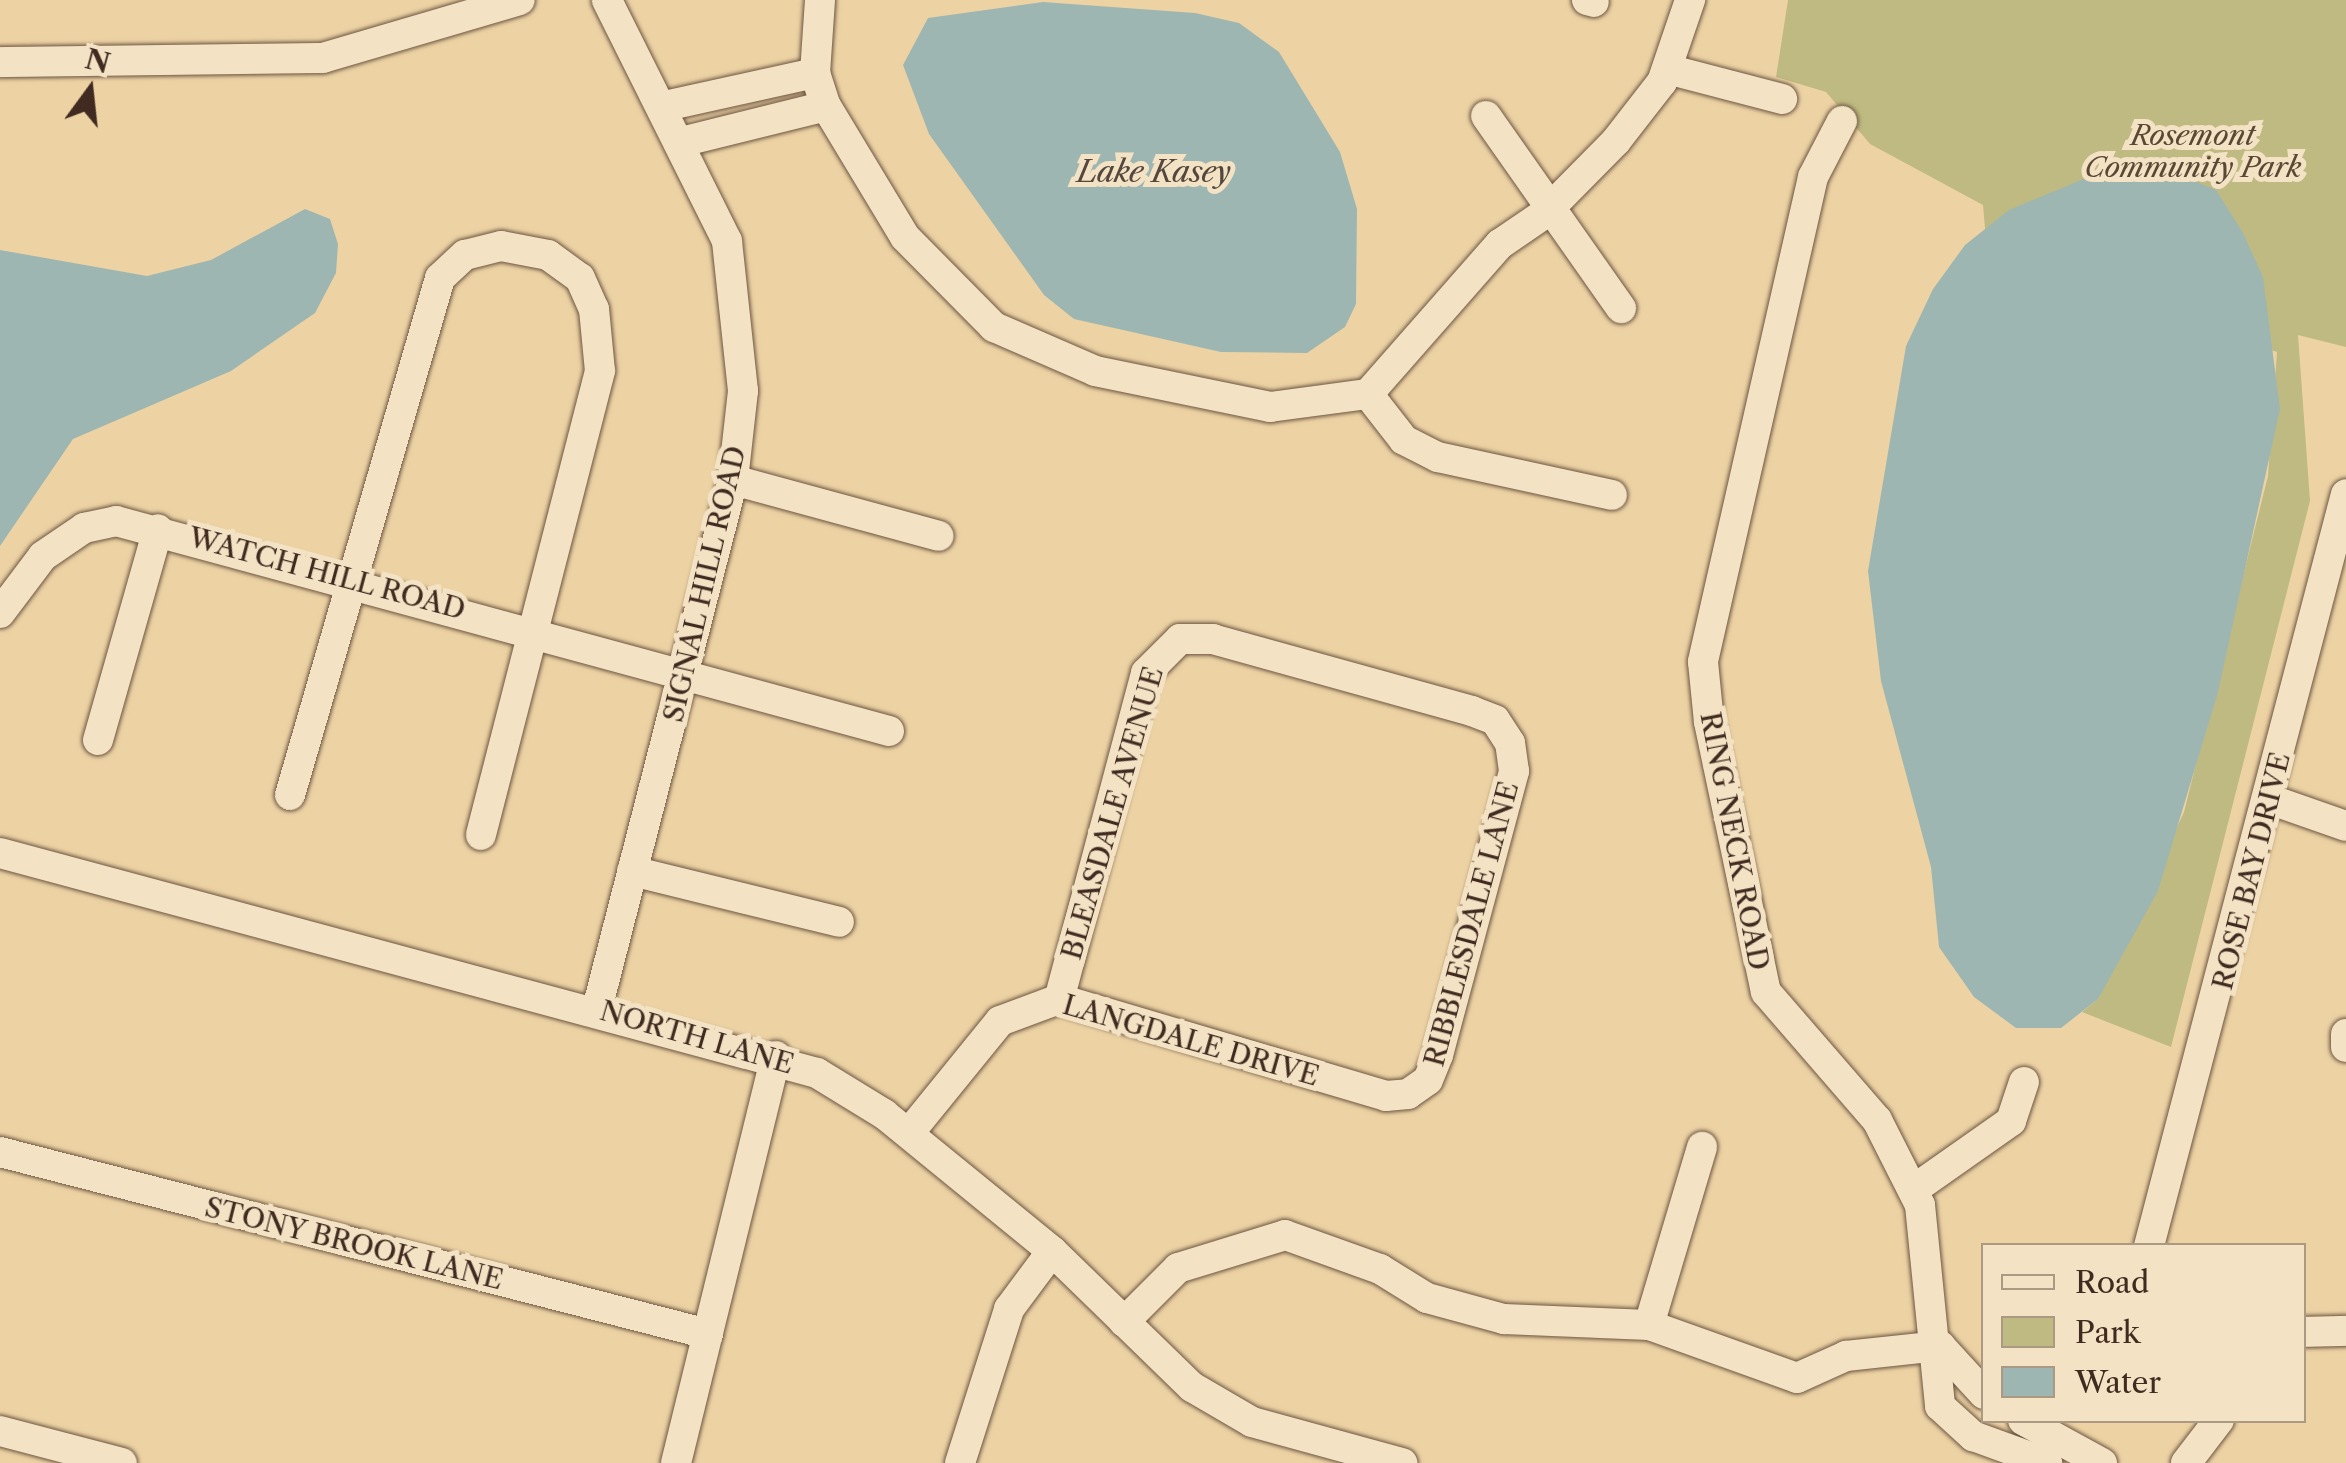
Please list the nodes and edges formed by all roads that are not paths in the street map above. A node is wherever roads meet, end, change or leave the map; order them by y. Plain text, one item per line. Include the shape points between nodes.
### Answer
1 (520, 0) edge
2 (607, 0) edge
3 (820, 0) edge
4 (1690, 0) edge
5 (0, 62) edge
6 (1667, 69) junction
7 (815, 73) junction
8 (1782, 99) dead end
9 (665, 106) junction
10 (826, 106) junction
11 (1486, 116) dead end
12 (1842, 121) dead end
13 (685, 141) junction
14 (1548, 210) junction
15 (1621, 308) dead end
16 (1368, 394) junction
17 (733, 480) junction
18 (2346, 494) edge
19 (1612, 495) dead end
20 (158, 529) junction
21 (939, 536) dead end
22 (356, 581) junction
23 (0, 613) edge
24 (538, 629) junction
25 (1180, 638) joint
26 (684, 676) junction
27 (889, 730) dead end
28 (98, 740) dead end
29 (290, 794) dead end
30 (2269, 799) junction
31 (2346, 826) edge
32 (480, 834) dead end
33 (0, 853) edge
34 (632, 872) junction
35 (839, 922) dead end
36 (1059, 999) junction
37 (598, 1009) junction
38 (2346, 1034) edge
39 (2346, 1047) edge
40 (776, 1056) junction
41 (2024, 1082) dead end
42 (1408, 1094) joint
43 (909, 1132) junction
44 (1702, 1147) dead end
45 (0, 1152) edge
46 (1913, 1190) junction
47 (2149, 1243) edge
48 (1052, 1251) junction
49 (1649, 1325) junction
50 (1132, 1329) junction
51 (2346, 1331) edge
52 (2306, 1332) edge
53 (708, 1334) junction
54 (1940, 1346) junction
55 (1981, 1391) edge
56 (2033, 1423) edge
57 (2217, 1423) edge
58 (0, 1431) edge
59 (2010, 1458) edge
60 (122, 1463) edge
61 (676, 1463) edge
62 (960, 1463) edge
63 (1402, 1463) edge
64 (2047, 1463) edge
65 (2102, 1463) edge
66 (2186, 1463) edge

1 - 5 street via 323,58
2 - 9 street, SIGNAL HILL ROAD
3 - 7 street
4 - 6 street
6 - 8 street
6 - 14 street via 1616,140
7 - 9 street
7 - 10 street
9 - 13 street, SIGNAL HILL ROAD
10 - 13 street
10 - 16 street via 905,238 994,327 1095,370 1270,406
11 - 14 street
12 - 46 street, RING NECK ROAD via 1813,177 1702,662 1766,992 1837,1065
13 - 17 street, SIGNAL HILL ROAD via 736,276 744,376
14 - 15 street
14 - 16 street via 1500,244
16 - 19 street via 1404,440 1438,457
17 - 21 street
17 - 26 street, SIGNAL HILL ROAD
18 - 30 street, ROSE BAY DRIVE
20 - 22 street, WATCH HILL ROAD
20 - 23 street, WATCH HILL ROAD via 116,520 84,528 43,556
20 - 28 street
22 - 24 street, WATCH HILL ROAD
22 - 24 street via 440,278 465,255 501,246 548,255 580,278 594,309 600,370
22 - 29 street
24 - 26 street, WATCH HILL ROAD
24 - 32 street
25 - 36 street, BLEASDALE AVENUE via 1146,673
25 - 42 street, RIBBLESDALE LANE via 1213,639 1472,711 1494,720 1510,743 1514,772 1438,1056 1428,1080
26 - 27 street, WATCH HILL ROAD
26 - 34 street, SIGNAL HILL ROAD
30 - 31 street
30 - 47 street, ROSE BAY DRIVE
33 - 37 street, NORTH LANE
34 - 35 street
34 - 37 street, SIGNAL HILL ROAD
36 - 42 street, LANGDALE DRIVE via 1386,1096
36 - 43 street, LANGDALE DRIVE via 1000,1020
37 - 40 street, NORTH LANE
38 - 39 street
40 - 43 street, NORTH LANE
40 - 53 street
41 - 46 street via 2011,1121
43 - 48 street, NORTH LANE
44 - 49 street
45 - 53 street, STONY BROOK LANE
46 - 54 street, RING NECK ROAD
48 - 50 street, NORTH LANE
48 - 62 street via 1009,1309
49 - 50 street via 1504,1319 1428,1298 1380,1269 1284,1235 1200,1258
49 - 54 street via 1797,1378 1897,1345
50 - 63 street, NORTH LANE via 1192,1387 1252,1422
51 - 52 street
53 - 61 street
54 - 55 street
54 - 59 street, RING NECK ROAD via 1932,1371 1940,1406
56 - 59 street
56 - 65 street
57 - 66 street
58 - 60 street
59 - 64 street, RING NECK ROAD

